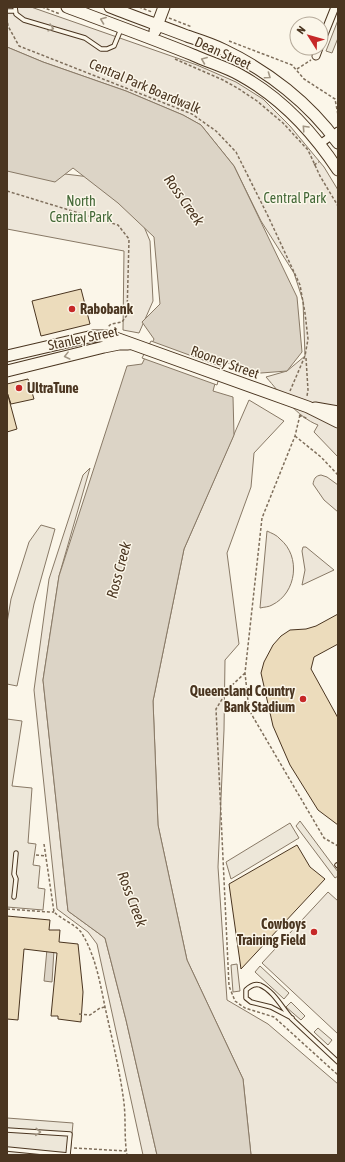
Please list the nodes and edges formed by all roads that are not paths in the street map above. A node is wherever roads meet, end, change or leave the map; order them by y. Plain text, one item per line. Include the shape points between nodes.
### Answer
1 (110, 7) edge
2 (164, 7) edge
3 (335, 7) edge
4 (15, 9) edge
5 (7, 11) edge
6 (65, 11) edge
7 (329, 22) edge
8 (157, 25) junction
9 (122, 28) junction
10 (152, 39) junction
11 (336, 136) edge
12 (320, 144) junction
13 (338, 170) edge
14 (92, 337) junction
15 (132, 344) junction
16 (94, 349) junction
17 (7, 356) edge
18 (7, 371) edge
19 (305, 407) junction
20 (338, 412) edge
21 (338, 422) edge
22 (16, 853) dead end
23 (14, 897) dead end
24 (292, 1018) junction
25 (338, 1062) edge
26 (7, 1130) edge
27 (7, 1149) edge
28 (68, 1155) edge

1 - 8 main road, Dean Street
2 - 8 main road
3 - 7 street
4 - 5 lane
4 -> 9 lane via 24,20 85,38 101,49 114,46
9 -> 6 main road, Dean Street
8 - 10 main road
8 -> 11 main road, Dean Street via 223,49 258,68 284,86
9 - 10 main road, Dean Street
12 -> 10 main road, Dean Street via 268,93 240,75
11 - 12 street
12 - 13 main road, Dean Street
14 - 15 main road, Stanley Street via 109,336
14 - 16 main road via 98,341
14 - 17 main road, Stanley Street
15 - 16 main road, Stanley Street
15 - 19 main road, Rooney Street
16 -> 18 main road, Stanley Street
19 - 20 main road, Rooney Street
19 - 21 main road, Rooney Street
22 - 23 lane
24 - 24 lane via 278,1010 251,1002 246,998 246,990 252,985 260,985 274,996
24 - 25 lane
26 -> 28 lane via 70,1134
27 - 28 lane

